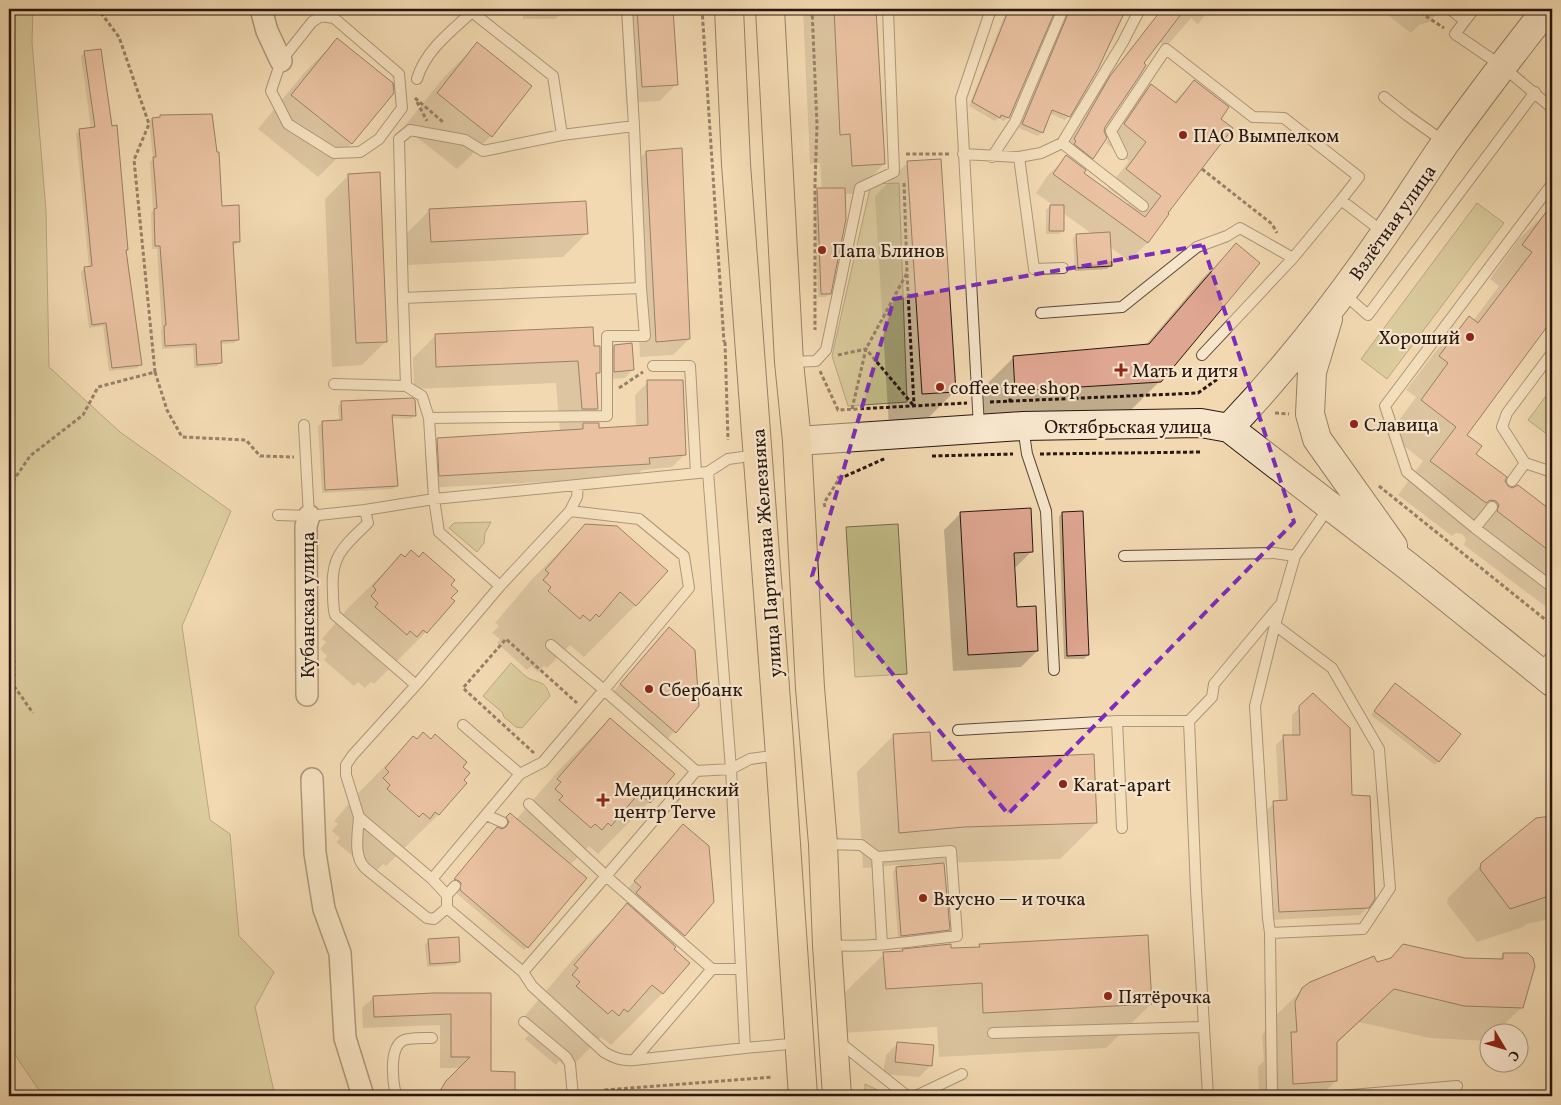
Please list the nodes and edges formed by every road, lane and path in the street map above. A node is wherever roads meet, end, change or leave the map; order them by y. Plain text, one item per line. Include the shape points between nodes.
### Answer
1 (98, 9) edge
2 (261, 9) edge
3 (627, 9) edge
4 (729, 9) edge
5 (770, 9) edge
6 (812, 9) edge
7 (888, 9) edge
8 (991, 9) edge
9 (1063, 9) edge
10 (1140, 9) edge
11 (1415, 9) edge
12 (1450, 9) edge
13 (1474, 9) edge
14 (1547, 9) edge
15 (473, 10) edge
16 (1465, 21) junction
17 (1455, 34) junction
18 (280, 61) junction
19 (1502, 66) junction
20 (417, 79) dead end
21 (1535, 92) junction
22 (415, 94) dead end
23 (1384, 97) dead end
24 (415, 99) junction
25 (1552, 108) edge
26 (634, 126) junction
27 (434, 134) junction
28 (562, 134) junction
29 (465, 140) junction
30 (1062, 143) junction
31 (1446, 143) junction
32 (903, 154) dead end
33 (963, 154) junction
34 (1122, 154) dead end
35 (992, 156) junction
36 (1019, 157) junction
37 (1202, 169) dead end
38 (904, 174) dead end
39 (1552, 184) edge
40 (1341, 200) junction
41 (1144, 206) dead end
42 (1385, 234) junction
43 (1294, 258) junction
44 (1063, 268) dead end
45 (907, 274) junction
46 (642, 288) junction
47 (403, 298) junction
48 (1337, 300) junction
49 (1041, 314) dead end
50 (816, 338) dead end
51 (729, 342) dead end
52 (866, 349) junction
53 (1552, 353) edge
54 (1202, 355) dead end
55 (832, 356) dead end
56 (789, 362) junction
57 (653, 366) joint
58 (155, 372) junction
59 (1226, 373) dead end
60 (334, 384) dead end
61 (406, 386) junction
62 (1010, 392) dead end
63 (608, 395) junction
64 (1010, 402) junction
65 (977, 403) junction
66 (914, 405) junction
67 (852, 409) junction
68 (838, 410) dead end
69 (429, 418) junction
70 (304, 425) dead end
71 (1023, 426) junction
72 (1229, 428) junction
73 (979, 430) junction
74 (728, 440) dead end
75 (797, 441) junction
76 (758, 455) junction
77 (286, 458) dead end
78 (1525, 463) junction
79 (708, 472) junction
80 (1552, 472) edge
81 (696, 473) junction
82 (1512, 481) dead end
83 (1376, 484) dead end
84 (578, 485) junction
85 (9, 487) edge
86 (434, 499) junction
87 (1329, 507) junction
88 (1492, 507) dead end
89 (365, 510) junction
90 (570, 511) junction
91 (278, 515) dead end
92 (309, 516) junction
93 (1475, 528) junction
94 (1124, 556) dead end
95 (1295, 556) junction
96 (1409, 567) junction
97 (500, 586) junction
98 (1552, 587) edge
99 (1282, 603) junction
100 (1275, 625) junction
101 (1552, 625) edge
102 (9, 628) edge
103 (551, 645) dead end
104 (9, 655) edge
105 (14, 658) junction
106 (1054, 670) dead end
107 (1548, 670) edge
108 (416, 685) junction
109 (604, 690) junction
110 (307, 695) dead end
111 (587, 711) junction
112 (33, 713) dead end
113 (1117, 721) junction
114 (1189, 721) junction
115 (463, 725) dead end
116 (958, 730) dead end
117 (780, 754) junction
118 (543, 762) junction
119 (730, 769) junction
120 (696, 771) junction
121 (520, 774) junction
122 (312, 779) dead end
123 (529, 804) dead end
124 (486, 815) junction
125 (359, 817) junction
126 (502, 822) dead end
127 (1122, 828) dead end
128 (823, 844) junction
129 (877, 857) junction
130 (606, 876) junction
131 (432, 879) junction
132 (455, 886) dead end
133 (447, 895) junction
134 (447, 908) junction
135 (1270, 933) junction
136 (882, 944) junction
137 (827, 945) junction
138 (712, 969) junction
139 (741, 969) junction
140 (523, 972) junction
141 (524, 1022) dead end
142 (1203, 1027) junction
143 (994, 1033) dead end
144 (432, 1038) dead end
145 (834, 1038) junction
146 (800, 1042) junction
147 (745, 1048) junction
148 (634, 1060) junction
149 (962, 1074) dead end
150 (773, 1076) dead end
151 (1457, 1086) dead end
152 (362, 1096) edge
153 (396, 1096) edge
154 (573, 1096) edge
155 (603, 1096) edge
156 (803, 1096) edge
157 (838, 1096) edge
158 (907, 1096) edge
159 (916, 1096) edge
160 (1208, 1096) edge
161 (1272, 1096) edge
162 (1340, 1096) edge

1 - 58 path via 119,37 149,124 134,160
2 - 18 street
3 - 26 lane
4 - 76 main road, улица Партизана Железняка via 736,164
5 - 56 main road, улица Партизана Железняка
6 - 50 path via 817,125
7 - 56 lane via 894,172 860,188 826,350 816,361
8 - 33 lane via 961,98
9 - 35 lane via 1015,122
10 - 30 lane
11 - 17 path
12 - 16 lane
13 - 16 lane
14 - 19 main road, Взлётная улица
15 - 20 lane via 445,36 420,67
15 - 28 lane via 553,76
16 - 17 lane
17 - 19 lane
18 - 18 lane via 272,91 288,124 334,153 360,152 379,138 402,108 399,74 334,18 321,16 312,22
19 - 21 lane
19 - 31 main road, Взлётная улица
21 - 25 lane
21 - 48 lane via 1368,315
22 - 24 path
23 - 31 lane
24 - 27 path
24 - 29 path
26 - 28 lane
26 - 46 lane
27 - 29 lane
27 - 47 lane via 410,130 400,138
28 - 29 lane via 484,151
30 - 36 lane via 1040,153
30 - 41 lane
31 - 42 main road, Взлётная улица
32 - 33 path
33 - 35 lane
33 - 65 lane
34 - 40 lane via 1111,131 1166,49 1252,117 1284,118 1359,177
35 - 36 lane
36 - 44 lane via 1034,269
37 - 43 path via 1272,224
38 - 45 path
39 - 93 lane via 1385,406 1407,472
40 - 42 lane
40 - 43 lane
42 - 48 main road, Взлётная улица
43 - 49 lane via 1240,228 1197,246 1122,307
43 - 54 lane
45 - 52 path
45 - 66 path
46 - 47 lane
46 - 63 lane via 645,336 607,336
47 - 61 lane
48 - 72 main road, Взлётная улица via 1257,399
48 - 96 main road via 1312,372 1310,414 1317,439
51 - 74 path via 724,342
52 - 55 path
52 - 66 path
52 - 67 path
53 - 78 lane via 1507,413 1502,427
56 - 75 main road, улица Партизана Железняка
57 - 63 path
57 - 81 lane via 690,366
58 - 77 path via 167,410 182,437 246,440 260,456
58 - 85 path via 98,388 83,416 30,456
59 - 64 path via 1198,393
60 - 61 lane
61 - 69 lane via 422,396
62 - 64 path
63 - 69 lane via 607,416
64 - 65 path
65 - 66 path
65 - 73 lane
66 - 67 path
67 - 68 path
69 - 86 lane
70 - 92 lane
71 - 72 main road, Октябрьская улица via 1201,423
71 - 73 main road, Октябрьская улица
71 - 106 lane via 1027,454 1046,511
72 - 87 main road, Октябрьская улица
73 - 75 main road, Октябрьская улица
75 - 76 main road
75 - 128 main road, улица Партизана Железняка via 810,688
76 - 79 lane via 728,459
76 - 117 main road, улица Партизана Железняка
78 - 80 lane
78 - 82 lane
79 - 81 lane
79 - 119 lane
81 - 84 lane
83 - 101 path
84 - 86 lane
84 - 90 lane via 577,497
86 - 89 lane
86 - 97 lane via 439,532
87 - 95 lane
87 - 96 main road, Октябрьская улица
88 - 93 lane
89 - 92 lane
89 - 108 lane via 368,523 345,544 334,565 331,577 335,616
90 - 97 lane
90 - 109 lane via 639,520 684,556 689,588
91 - 92 lane
92 - 110 street, Кубанская улица via 306,526
93 - 98 lane
94 - 95 lane via 1274,553
95 - 99 lane
96 - 107 main road, Октябрьская улица
97 - 108 lane
99 - 100 lane
99 - 114 lane via 1214,684 1212,697
100 - 135 lane via 1255,706
100 - 135 lane via 1332,668 1379,749 1390,888 1363,929
102 - 105 path
103 - 109 lane
104 - 105 path
105 - 112 path via 14,686
108 - 125 lane via 346,765
109 - 111 lane
109 - 120 lane
111 - 118 lane
111 - 118 path via 506,639 469,681 463,688
113 - 114 lane
113 - 116 lane
113 - 127 lane
114 - 142 lane
115 - 121 lane
117 - 119 lane via 750,759
117 - 146 main road, улица Партизана Железняка
118 - 121 lane
119 - 120 lane
119 - 139 lane
120 - 130 lane
121 - 124 lane
122 - 152 street via 317,862 324,910 340,953 345,1038
123 - 130 lane
124 - 126 lane
124 - 131 lane
125 - 131 lane
125 - 134 lane via 358,853 365,868 426,918 434,919
128 - 129 lane via 861,845
128 - 137 main road, улица Партизана Железняка
129 - 136 lane
129 - 136 lane via 951,851 957,936
130 - 138 lane
130 - 140 lane
131 - 133 lane
132 - 133 lane
133 - 134 lane
134 - 140 lane
135 - 161 lane
136 - 137 lane
137 - 145 main road, улица Партизана Железняка
138 - 139 lane
138 - 148 lane
139 - 147 lane
140 - 148 lane via 532,986 604,1052 618,1060
141 - 154 lane via 566,1057 570,1064
142 - 143 lane
142 - 160 lane
144 - 153 lane via 405,1039 398,1043 394,1051
145 - 157 main road, улица Партизана Железняка
145 - 158 lane
146 - 147 lane
146 - 156 main road, улица Партизана Железняка
147 - 148 lane
149 - 159 lane
150 - 155 path via 604,1090
151 - 162 lane

